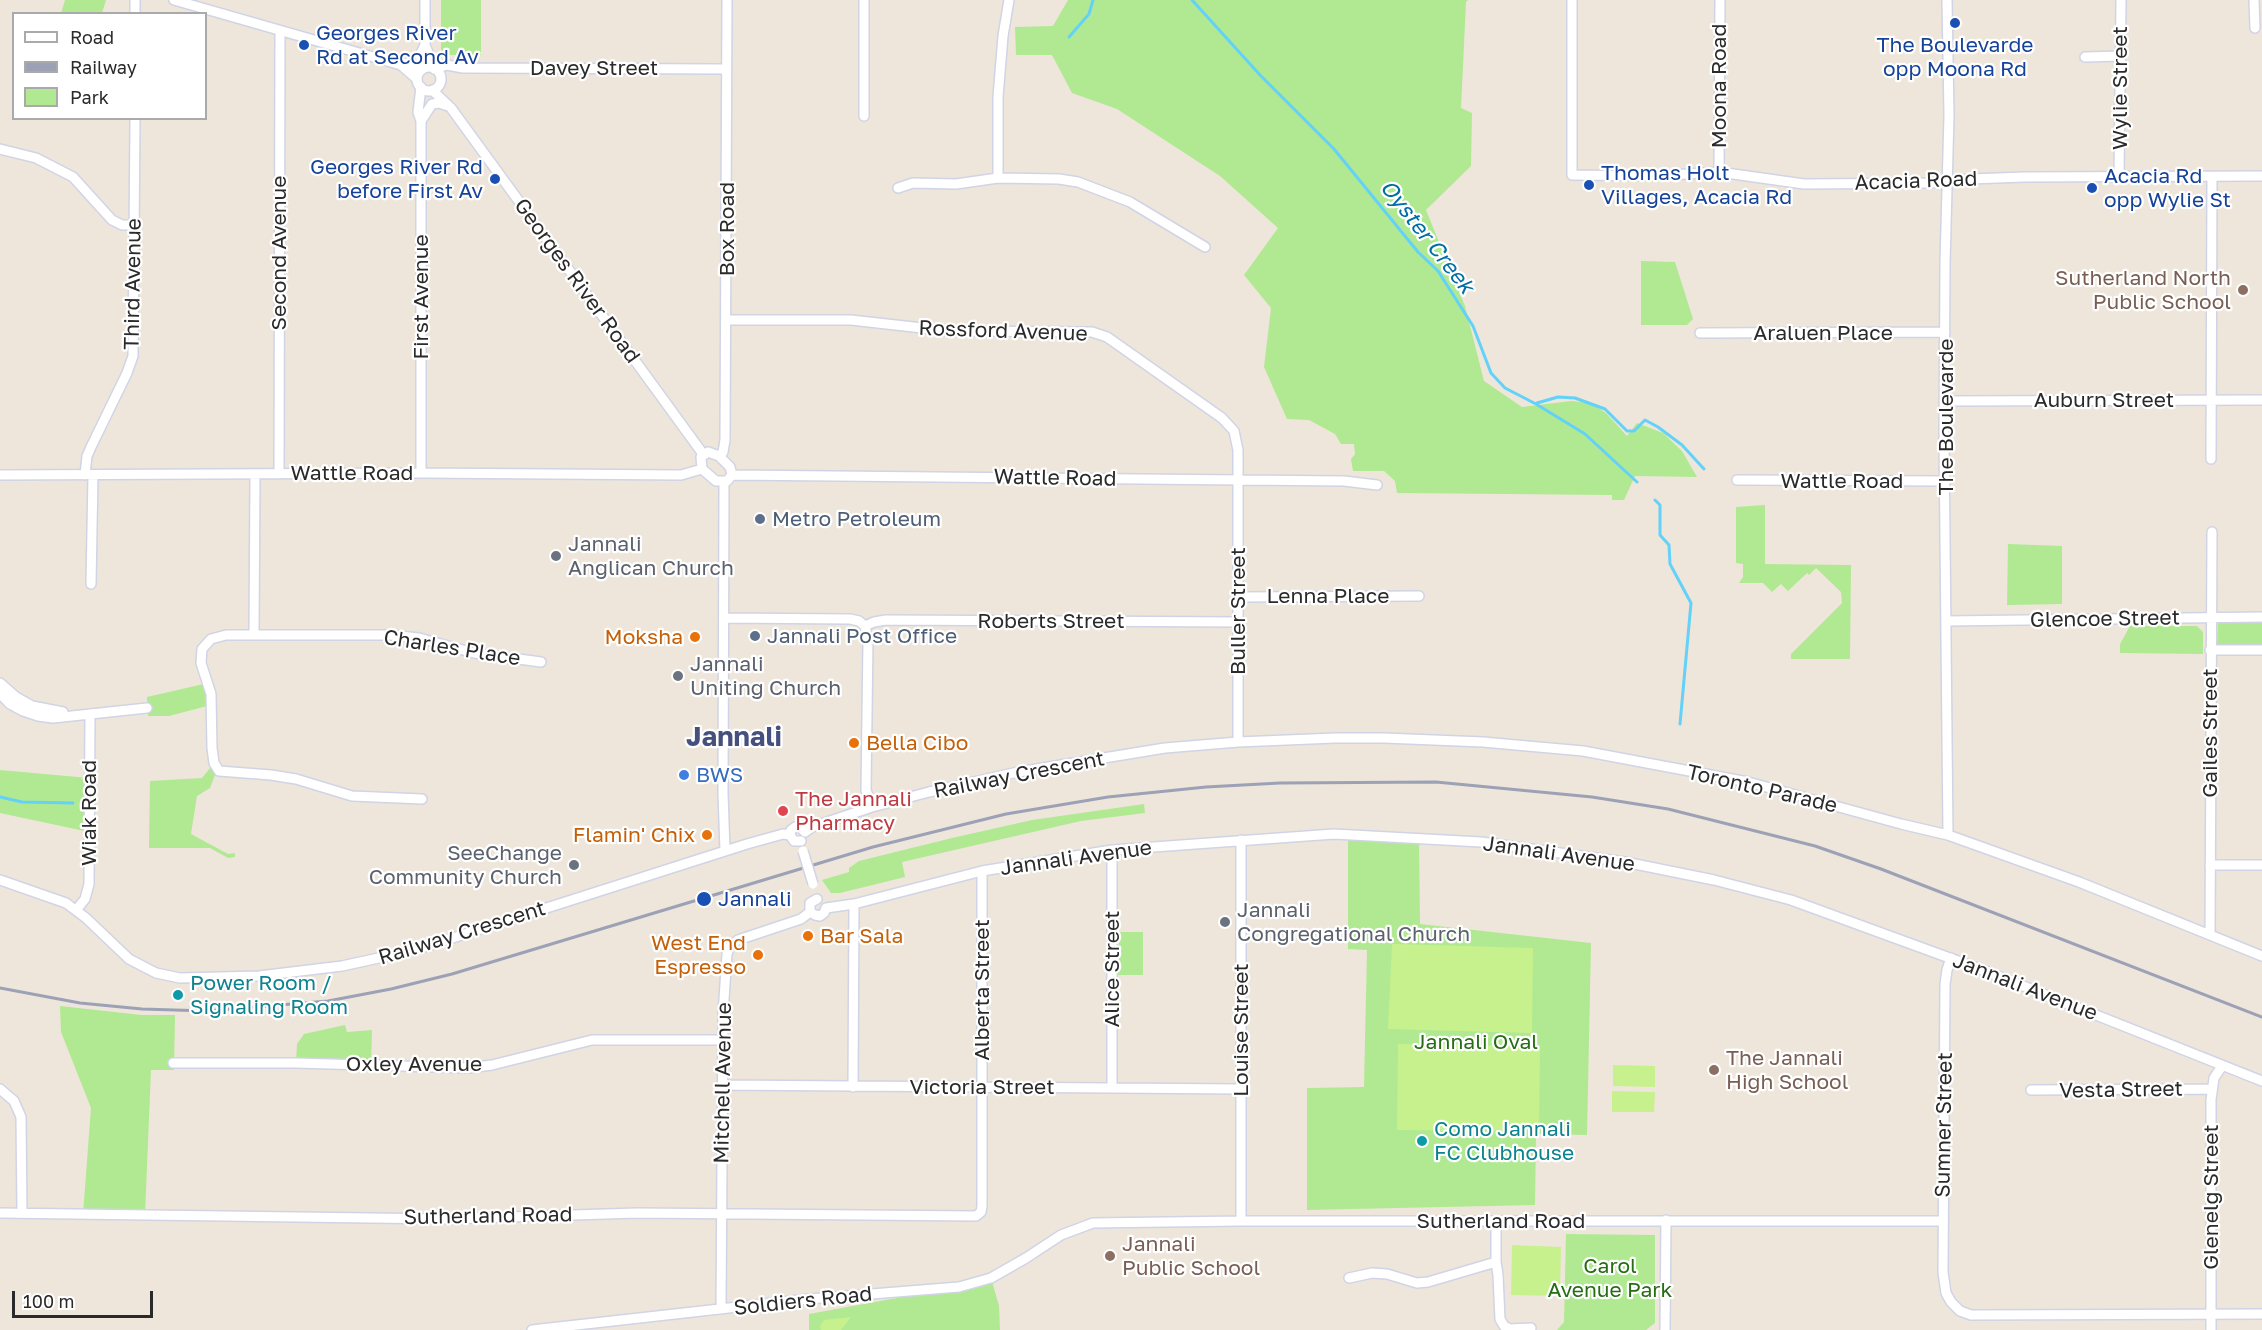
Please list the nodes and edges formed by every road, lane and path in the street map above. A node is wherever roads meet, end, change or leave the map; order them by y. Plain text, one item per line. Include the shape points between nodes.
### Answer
1 (174, 0) edge
2 (425, 0) edge
3 (726, 0) edge
4 (864, 0) edge
5 (1009, 0) edge
6 (1572, 0) edge
7 (1720, 0) edge
8 (1947, 0) edge
9 (2121, 0) edge
10 (2254, 0) edge
11 (2254, 28) dead end
12 (280, 32) junction
13 (425, 45) junction
14 (420, 55) junction
15 (2121, 56) junction
16 (2085, 57) dead end
17 (404, 64) junction
18 (434, 68) junction
19 (463, 68) junction
20 (726, 69) junction
21 (420, 76) junction
22 (437, 85) junction
23 (451, 108) junction
24 (864, 116) dead end
25 (135, 120) edge
26 (421, 121) junction
27 (0, 148) edge
28 (1719, 172) junction
29 (2262, 176) edge
30 (2119, 177) junction
31 (2212, 177) junction
32 (998, 178) junction
33 (1947, 182) junction
34 (898, 188) dead end
35 (134, 225) junction
36 (1205, 247) dead end
37 (727, 320) junction
38 (1946, 332) junction
39 (1700, 333) dead end
40 (2210, 399) junction
41 (2262, 400) edge
42 (1945, 401) junction
43 (703, 454) junction
44 (719, 456) junction
45 (2211, 459) dead end
46 (702, 469) junction
47 (421, 473) junction
48 (255, 474) junction
49 (279, 474) junction
50 (0, 475) edge
51 (89, 475) junction
52 (732, 475) junction
53 (1238, 480) junction
54 (1737, 480) dead end
55 (1946, 481) junction
56 (724, 483) junction
57 (1377, 484) dead end
58 (2212, 532) dead end
59 (91, 584) dead end
60 (1419, 596) dead end
61 (1238, 597) junction
62 (2211, 617) junction
63 (2262, 617) edge
64 (724, 618) junction
65 (1947, 621) junction
66 (1237, 622) junction
67 (865, 626) junction
68 (254, 634) junction
69 (2210, 650) junction
70 (2262, 650) edge
71 (541, 662) dead end
72 (0, 683) edge
73 (0, 694) edge
74 (147, 708) dead end
75 (90, 714) junction
76 (1238, 742) junction
77 (422, 799) dead end
78 (872, 807) junction
79 (805, 832) junction
80 (790, 835) junction
81 (1948, 835) junction
82 (1241, 840) junction
83 (801, 841) junction
84 (1112, 850) junction
85 (725, 851) junction
86 (2210, 865) junction
87 (2262, 865) edge
88 (982, 871) junction
89 (0, 880) edge
90 (816, 899) junction
91 (854, 904) junction
92 (826, 908) junction
93 (77, 909) junction
94 (810, 912) junction
95 (2210, 935) junction
96 (2262, 956) edge
97 (1952, 958) junction
98 (723, 1040) junction
99 (173, 1063) dead end
100 (2222, 1066) junction
101 (2262, 1081) edge
102 (723, 1085) junction
103 (853, 1087) junction
104 (982, 1088) junction
105 (1112, 1088) junction
106 (0, 1089) edge
107 (1241, 1089) junction
108 (2211, 1089) junction
109 (2031, 1090) dead end
110 (0, 1213) edge
111 (22, 1214) junction
112 (722, 1214) junction
113 (976, 1216) joint
114 (1666, 1220) junction
115 (1242, 1221) junction
116 (1496, 1221) junction
117 (1943, 1221) junction
118 (1061, 1235) joint
119 (1496, 1262) junction
120 (1349, 1278) dead end
121 (721, 1310) junction
122 (2211, 1314) junction
123 (2262, 1314) edge
124 (1502, 1328) edge
125 (1531, 1328) dead end
126 (532, 1330) edge
127 (1665, 1330) edge
128 (2211, 1330) edge

1 - 12 street
2 - 13 street
3 - 20 street, Box Road
4 - 24 street
5 - 32 street via 998,98
6 - 28 street, Acacia Road via 1572,175
7 - 28 street, Moona Road
8 - 33 street, The Boulevarde
9 - 15 street, Wylie Street
10 - 11 street
12 - 17 street
12 - 49 street, Second Avenue
13 - 14 street
13 - 18 street
14 - 17 street
14 - 21 street, First Avenue
15 - 16 street
15 - 30 street, Wylie Street
17 - 21 street
18 - 19 street, Davey Street
18 - 21 street, Davey Street
18 - 22 street, Georges River Road via 440,74
19 - 20 street, Davey Street
19 - 22 street, Davey Street via 449,72
20 - 37 street, Box Road
21 - 22 street
21 - 26 street, First Avenue
22 - 23 street, Georges River Road via 450,99
23 - 26 street via 432,104
23 - 43 street, Georges River Road
25 - 35 street, Third Avenue
26 - 47 street, First Avenue
27 - 35 street via 36,158 72,177 112,220
28 - 33 street, Acacia Road via 1795,184
29 - 31 street, Acacia Road
30 - 31 street, Acacia Road
30 - 33 street, Acacia Road
31 - 40 street
32 - 34 street via 956,184 913,183
32 - 36 street via 1059,179 1086,184 1130,202
33 - 38 street, The Boulevarde
35 - 51 street, Third Avenue via 133,356 87,456
37 - 44 street, Box Road via 725,440
37 - 53 street, Rossford Avenue via 851,320 940,330 1092,332 1107,337 1229,424 1237,440
38 - 39 street, Araluen Place
38 - 42 street, The Boulevarde
40 - 41 street, Auburn Street
40 - 42 street, Auburn Street
40 - 45 street
42 - 55 street, The Boulevarde
43 - 44 street
43 - 46 street
44 - 52 street
46 - 47 street, Wattle Road via 681,476
46 - 56 street via 712,479
47 - 49 street, Wattle Road
48 - 49 street, Wattle Road
48 - 51 street, Wattle Road
48 - 68 street
50 - 51 street, Wattle Road
51 - 59 street, Third Avenue
52 - 53 street, Wattle Road
52 - 56 street
53 - 57 street, Wattle Road
53 - 61 street, Buller Street
54 - 55 street, Wattle Road
55 - 65 street, The Boulevarde
56 - 64 street
58 - 62 street, Gailes Street
60 - 61 street, Lenna Place
61 - 66 street, Buller Street
62 - 63 street, Glencoe Street
62 - 65 street, Glencoe Street
62 - 69 street, Gailes Street
64 - 67 street, Roberts Street via 850,619
64 - 85 street
65 - 81 street, The Boulevarde
66 - 67 street, Roberts Street via 886,620
66 - 76 street, Buller Street
67 - 78 street via 866,790
68 - 71 street, Charles Place via 390,635
68 - 77 street, Charles Place via 211,639 202,649 201,663 211,694 214,763 219,771 296,779 352,796
69 - 70 street
69 - 86 street, Gailes Street
72 - 75 street via 32,706
73 - 75 street via 10,704 38,716
74 - 75 street
75 - 93 street, Wiak Road via 89,884
76 - 78 street, Railway Crescent via 1165,748 1018,772
76 - 81 street, Toronto Parade via 1384,738 1583,752 1748,782
78 - 79 street, Railway Crescent
79 - 80 street via 800,826 795,827
79 - 83 street
80 - 83 street via 794,841
80 - 85 street, Railway Crescent
81 - 95 street, Toronto Parade
82 - 84 street, Jannali Avenue
82 - 97 street, Jannali Avenue via 1334,834 1481,842 1625,862 1791,900
82 - 107 street, Louise Street
83 - 90 street, bridge
84 - 88 street, Jannali Avenue
84 - 105 street, Alice Street
85 - 93 street, Railway Crescent via 455,938 373,960 259,976 180,978 156,973 129,959
86 - 87 street
86 - 95 street, Gailes Street
88 - 91 street, Jannali Avenue
88 - 104 street, Alberta Street
89 - 93 street, Railway Crescent
90 - 92 street via 823,900
90 - 94 street via 810,903
91 - 92 street, Jannali Avenue
91 - 103 street
92 - 94 street via 820,916
94 - 98 street, Mitchell Avenue via 730,946 725,966
95 - 96 street, Toronto Parade
97 - 100 street, Jannali Avenue
97 - 117 street, Sumner Street via 1945,984
98 - 99 street, Oxley Avenue via 592,1040 469,1068
98 - 102 street, Mitchell Avenue
100 - 101 street, Jannali Avenue
100 - 108 street, Glenelg Street
102 - 103 street, Victoria Street
102 - 112 street, Mitchell Avenue
103 - 104 street, Victoria Street
104 - 105 street, Victoria Street
104 - 113 street, Alberta Street via 982,1206
105 - 107 street, Victoria Street
106 - 111 street via 14,1101 21,1117
107 - 115 street, Louise Street
108 - 109 street, Vesta Street
108 - 122 street, Glenelg Street
110 - 111 street, Sutherland Road
111 - 112 street, Sutherland Road via 445,1219
112 - 113 street, Sutherland Road
112 - 121 street, Mitchell Avenue
114 - 116 street, Sutherland Road
114 - 117 street, Sutherland Road
114 - 127 street
115 - 116 street, Sutherland Road
115 - 118 street, Sutherland Road via 1093,1223
116 - 119 street
117 - 122 street, Sumner Street via 1946,1293 1960,1311 1971,1315
118 - 121 street, Soldiers Road via 991,1278 959,1287
119 - 120 street via 1428,1282 1372,1273
119 - 124 street
121 - 126 street, Soldiers Road
122 - 123 street
122 - 128 street, Glenelg Street
124 - 125 street

